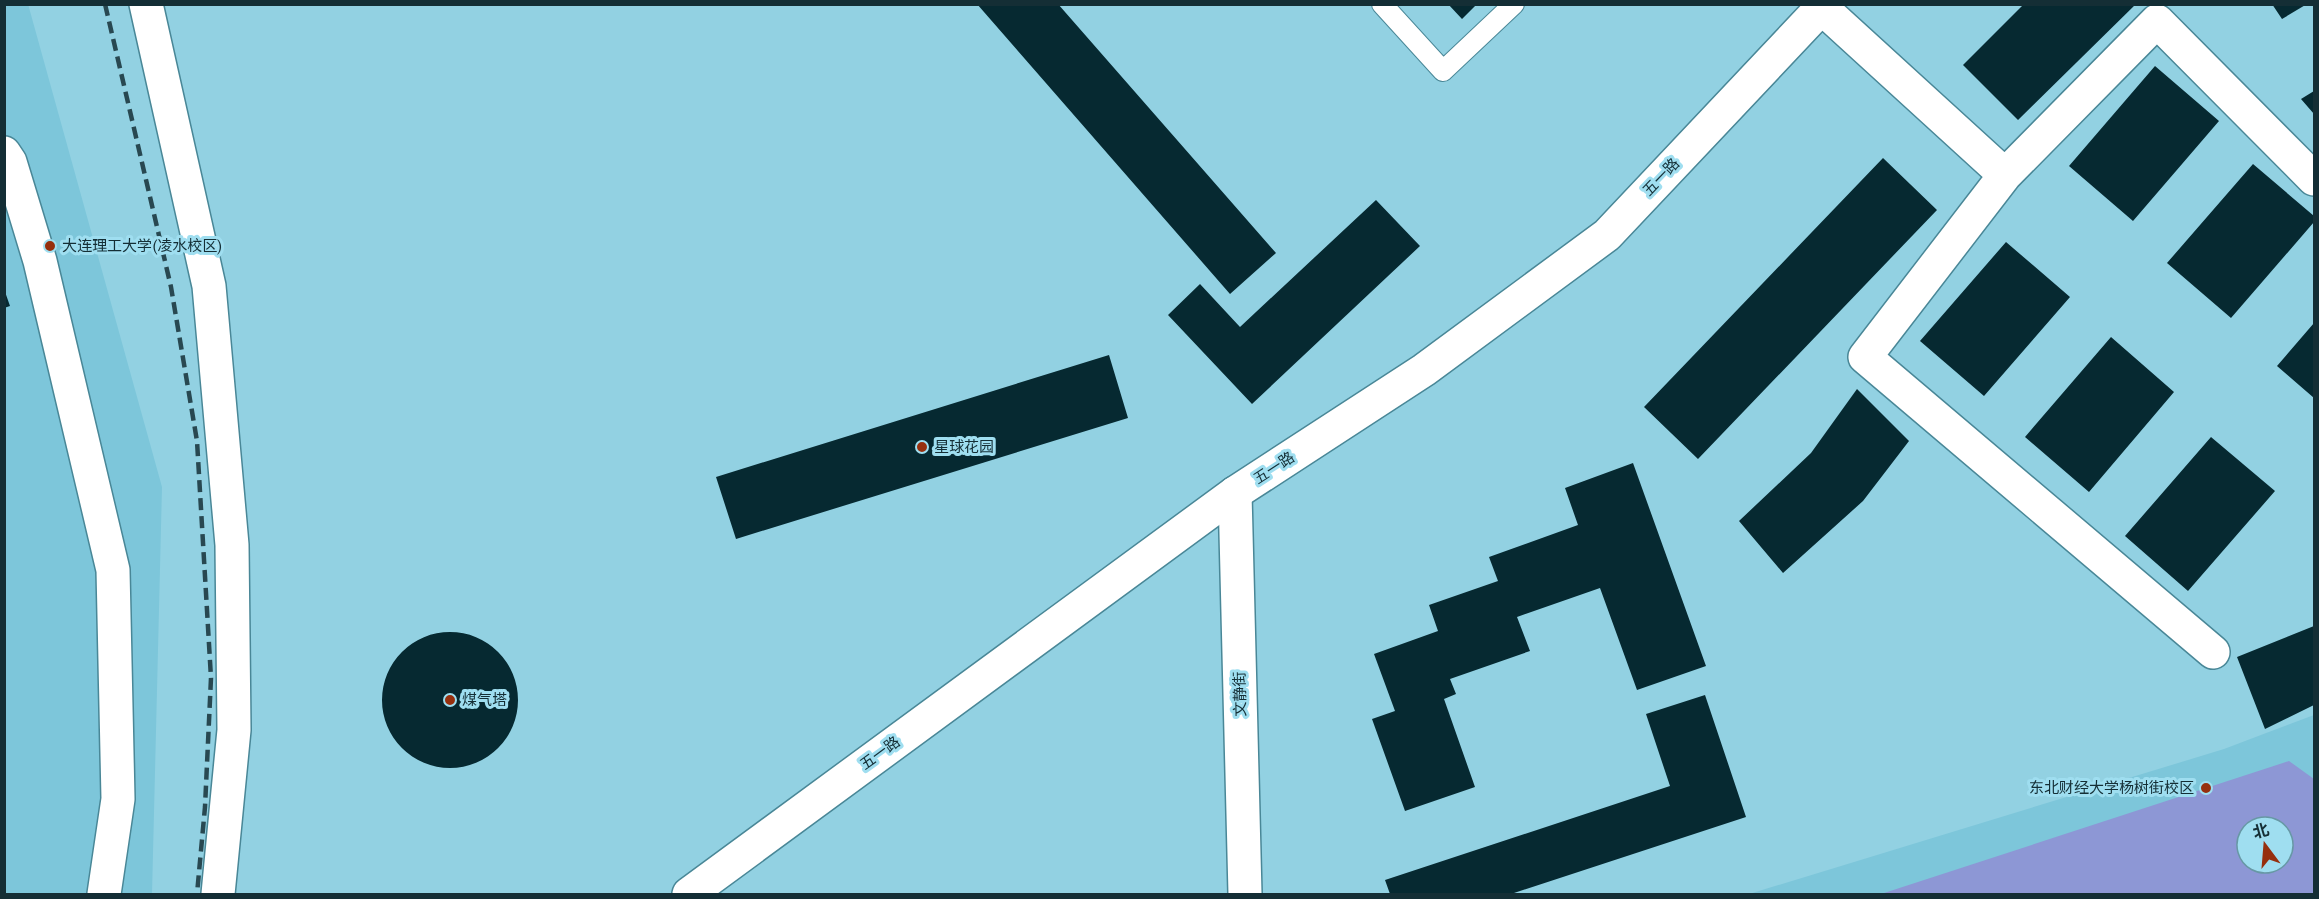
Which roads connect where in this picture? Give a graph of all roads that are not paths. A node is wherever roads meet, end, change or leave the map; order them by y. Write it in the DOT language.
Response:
graph roads {
  1 [pos="146,4"];
  2 [pos="1382,4"];
  3 [pos="1514,4"];
  4 [pos="1824,6"];
  5 [pos="4,153"];
  6 [pos="2005,174"];
  7 [pos="2314,179"];
  8 [pos="1235,493"];
  9 [pos="2213,652"];
  10 [pos="104,894"];
  11 [pos="218,894"];
  12 [pos="689,894"];
  13 [pos="1245,894"];
  1 -- 11 [label="street"];
  2 -- 3 [label="lane"];
  4 -- 6 [label="street"];
  4 -- 8 [label="street, 五一路"];
  5 -- 10 [label="street"];
  6 -- 7 [label="street"];
  6 -- 9 [label="street"];
  8 -- 12 [label="street, 五一路"];
  8 -- 13 [label="street, 文静街"];
}
